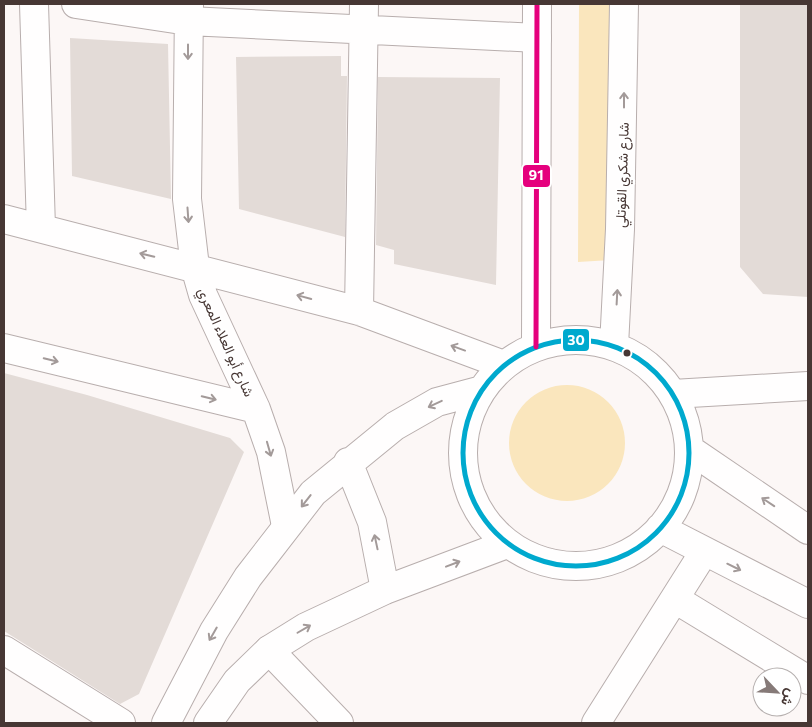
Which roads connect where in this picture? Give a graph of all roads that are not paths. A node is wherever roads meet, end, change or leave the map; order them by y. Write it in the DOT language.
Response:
graph roads {
  1 [pos="34,4"];
  2 [pos="76,4"];
  3 [pos="537,4"];
  4 [pos="624,4"];
  5 [pos="188,12"];
  6 [pos="363,16"];
  7 [pos="537,38"];
  8 [pos="4,220"];
  9 [pos="41,228"];
  10 [pos="195,267"];
  11 [pos="359,311"];
  12 [pos="614,346"];
  13 [pos="536,347"];
  14 [pos="4,348"];
  15 [pos="504,365"];
  16 [pos="808,386"];
  17 [pos="482,390"];
  18 [pos="673,394"];
  19 [pos="256,409"];
  20 [pos="689,449"];
  21 [pos="348,462"];
  22 [pos="286,526"];
  23 [pos="660,528"];
  24 [pos="808,530"];
  25 [pos="507,544"];
  26 [pos="704,552"];
  27 [pos="385,590"];
  28 [pos="674,600"];
  29 [pos="808,604"];
  30 [pos="4,650"];
  31 [pos="269,650"];
  32 [pos="808,680"];
  33 [pos="121,723"];
  34 [pos="166,723"];
  35 [pos="208,723"];
  36 [pos="339,723"];
  37 [pos="596,723"];
  1 -- 9 [label="street"];
  2 -- 5 [label="street"];
  3 -- 7 [label="street"];
  12 -- 4 [label="street, شارع شكري القوتلي, one-way"];
  5 -- 6 [label="street"];
  5 -- 10 [label="street, شارع أبو العلاء المعري, one-way"];
  6 -- 7 [label="street"];
  6 -- 11 [label="street"];
  7 -- 13 [label="street"];
  8 -- 9 [label="street"];
  10 -- 9 [label="street, one-way"];
  11 -- 10 [label="street, one-way"];
  10 -- 19 [label="street, شارع أبو العلاء المعري"];
  15 -- 11 [label="street, one-way"];
  12 -- 13 [label="street"];
  12 -- 18 [label="street"];
  13 -- 15 [label="street"];
  14 -- 19 [label="street, one-way"];
  15 -- 17 [label="street"];
  16 -- 18 [label="street"];
  17 -- 21 [label="street, one-way"];
  17 -- 25 [label="street"];
  18 -- 20 [label="street"];
  19 -- 22 [label="street, شارع أبو العلاء المعري, one-way"];
  20 -- 23 [label="street"];
  24 -- 20 [label="street, one-way"];
  21 -- 22 [label="street, one-way"];
  27 -- 21 [label="street, one-way"];
  22 -- 34 [label="street, one-way"];
  23 -- 25 [label="street"];
  23 -- 26 [label="street"];
  27 -- 25 [label="street, one-way"];
  26 -- 28 [label="street"];
  26 -- 29 [label="street, one-way"];
  31 -- 27 [label="street, one-way"];
  28 -- 32 [label="street"];
  28 -- 37 [label="street"];
  30 -- 33 [label="street"];
  31 -- 35 [label="street"];
  31 -- 36 [label="street"];
}
